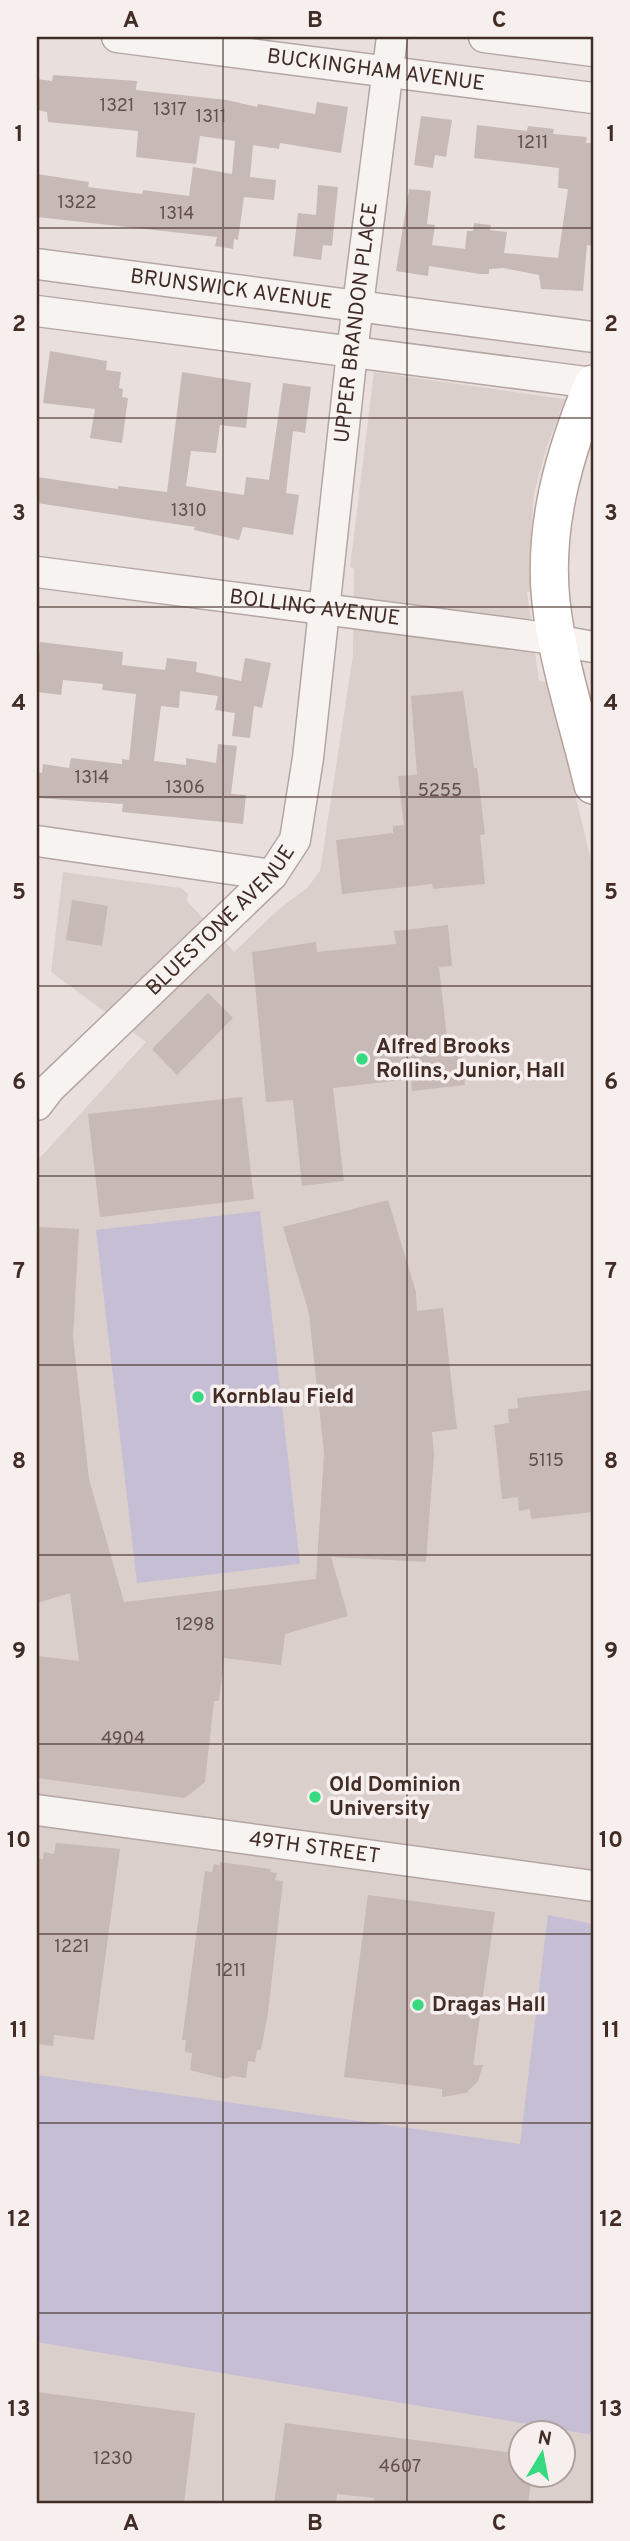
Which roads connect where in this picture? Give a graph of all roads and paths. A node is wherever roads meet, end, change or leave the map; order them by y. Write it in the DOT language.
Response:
graph roads {
  1 [pos="117,37"];
  2 [pos="392,37"];
  3 [pos="484,37"];
  4 [pos="593,51"];
  5 [pos="388,72"];
  6 [pos="593,99"];
  7 [pos="37,264"];
  8 [pos="358,305"];
  9 [pos="37,311"];
  10 [pos="593,337"];
  11 [pos="352,352"];
  12 [pos="593,384"];
  13 [pos="37,572"];
  14 [pos="322,608"];
  15 [pos="557,640"];
  16 [pos="593,647"];
  17 [pos="593,785"];
  18 [pos="37,841"];
  19 [pos="272,875"];
  20 [pos="37,1105"];
  21 [pos="37,1810"];
  22 [pos="593,1886"];
  1 -- 5 [label="street, BUCKINGHAM AVENUE"];
  2 -- 5 [label="street, UPPER BRANDON PLACE"];
  3 -- 4 [label="street"];
  5 -- 6 [label="street, BUCKINGHAM AVENUE"];
  5 -- 8 [label="street, UPPER BRANDON PLACE"];
  7 -- 8 [label="street, BRUNSWICK AVENUE"];
  8 -- 10 [label="street, BRUNSWICK AVENUE"];
  8 -- 11 [label="street, UPPER BRANDON PLACE"];
  9 -- 11 [label="street"];
  11 -- 12 [label="street"];
  11 -- 14 [label="street, UPPER BRANDON PLACE"];
  12 -- 15 [label="main road"];
  13 -- 14 [label="street, BOLLING AVENUE"];
  14 -- 15 [label="street, BOLLING AVENUE"];
  14 -- 19 [label="street, BLUESTONE AVENUE"];
  15 -- 16 [label="street, BOLLING AVENUE"];
  15 -- 17 [label="main road"];
  18 -- 19 [label="street"];
  19 -- 20 [label="street, BLUESTONE AVENUE"];
  21 -- 22 [label="street, 49TH STREET"];
}
